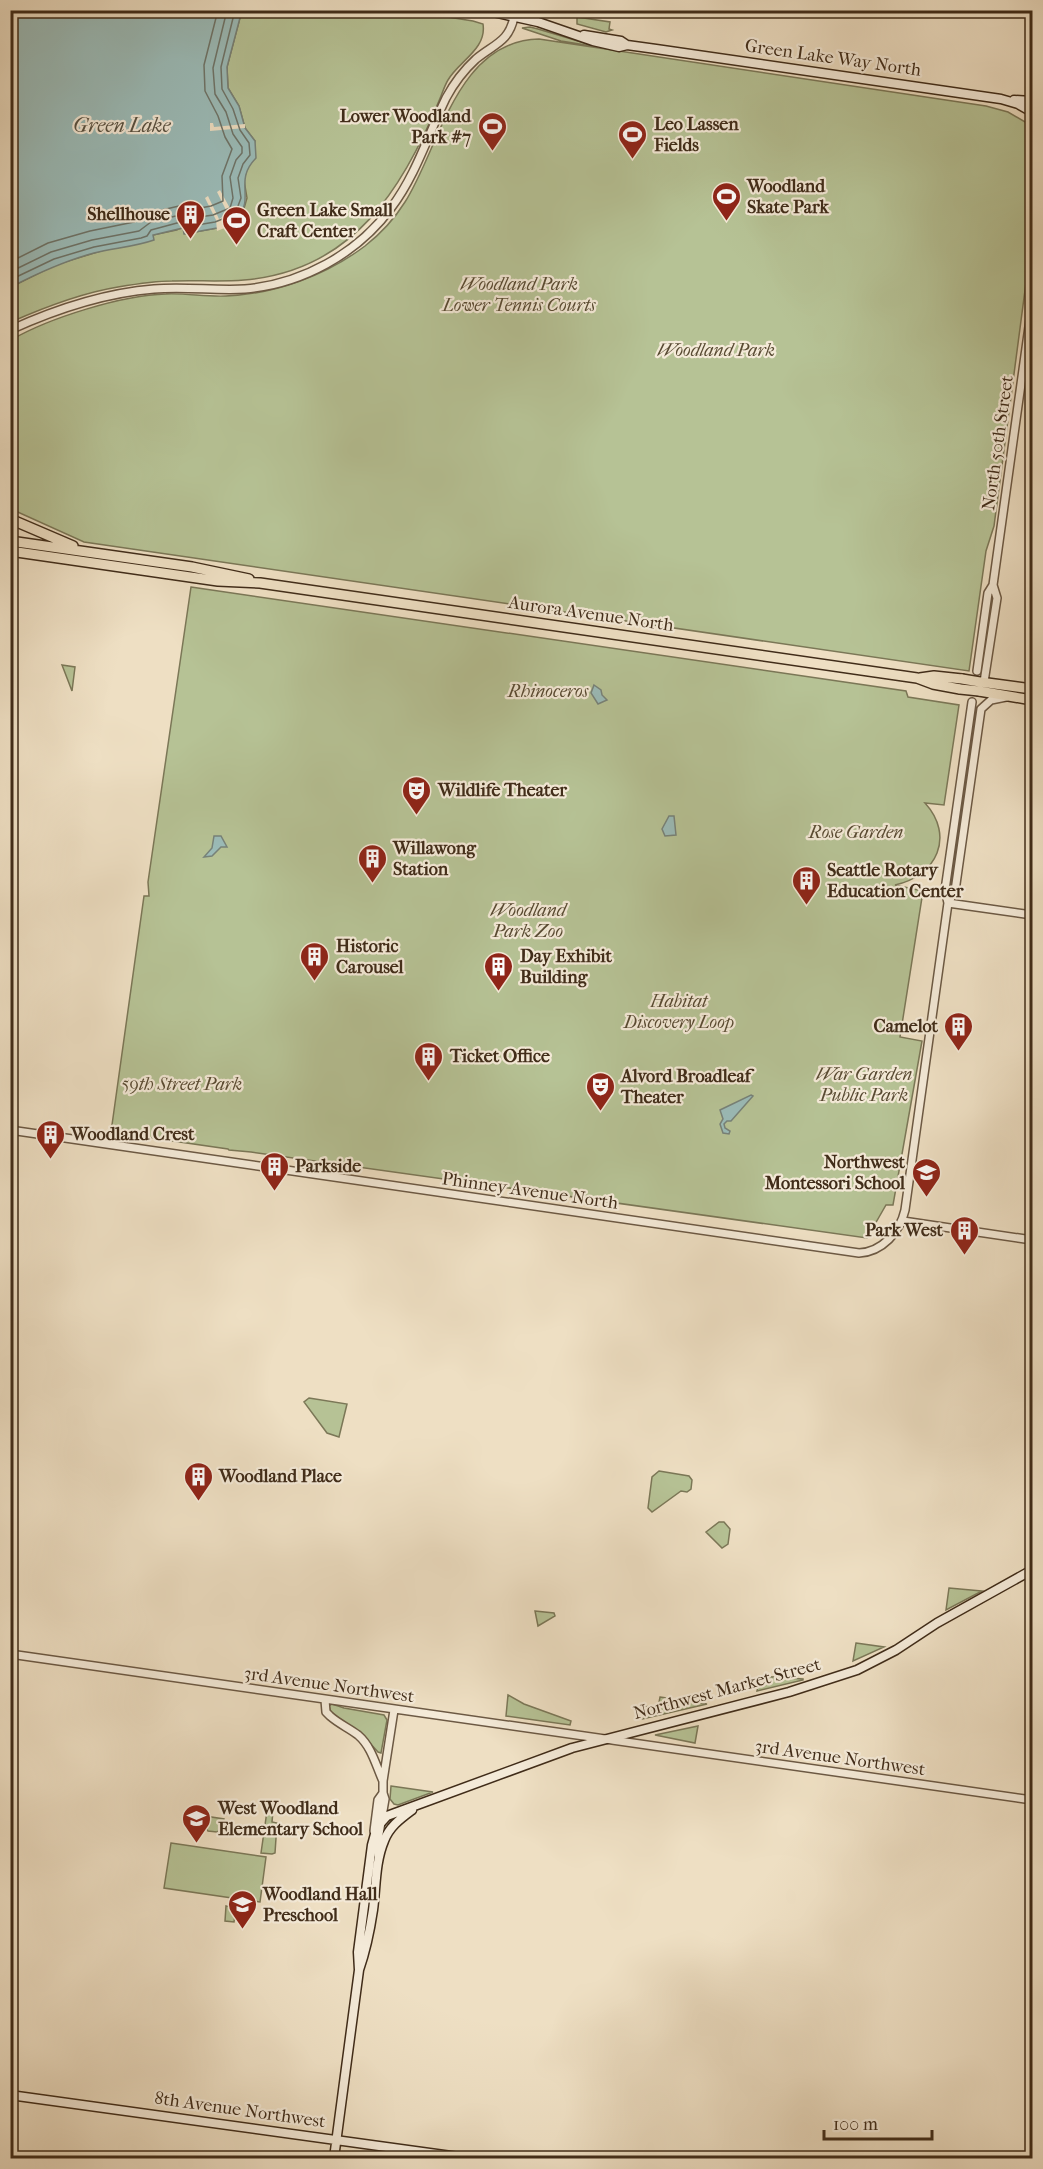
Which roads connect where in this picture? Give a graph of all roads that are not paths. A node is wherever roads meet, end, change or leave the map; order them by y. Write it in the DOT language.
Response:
graph roads {
  1 [pos="484,10"];
  2 [pos="514,17"];
  3 [pos="1008,100"];
  4 [pos="1032,101"];
  5 [pos="1032,112"];
  6 [pos="1032,305"];
  7 [pos="10,330"];
  8 [pos="10,519"];
  9 [pos="10,541"];
  10 [pos="10,551"];
  11 [pos="90,552"];
  12 [pos="260,583"];
  13 [pos="993,585"];
  14 [pos="977,671"];
  15 [pos="981,685"];
  16 [pos="1032,689"];
  17 [pos="1008,696"];
  18 [pos="1032,700"];
  19 [pos="972,702"];
  20 [pos="948,903"];
  21 [pos="1032,915"];
  22 [pos="10,1130"];
  23 [pos="903,1221"];
  24 [pos="1032,1240"];
  25 [pos="1032,1570"];
  26 [pos="10,1654"];
  27 [pos="325,1700"];
  28 [pos="394,1710"];
  29 [pos="563,1732"];
  30 [pos="631,1732"];
  31 [pos="606,1738"];
  32 [pos="644,1744"];
  33 [pos="572,1748"];
  34 [pos="383,1781"];
  35 [pos="383,1793"];
  36 [pos="1032,1800"];
  37 [pos="414,1808"];
  38 [pos="382,1821"];
  39 [pos="372,1845"];
  40 [pos="379,1864"];
  41 [pos="359,1970"];
  42 [pos="10,2095"];
  43 [pos="337,2140"];
  44 [pos="334,2158"];
  45 [pos="466,2158"];
  1 -- 2 [label="main road, Green Lake Way North"];
  2 -- 3 [label="main road, Green Lake Way North"];
  2 -- 7 [label="street"];
  3 -- 4 [label="main road"];
  3 -- 5 [label="main road, Green Lake Way North"];
  6 -- 13 [label="street, North 50th Street"];
  8 -- 11 [label="highway"];
  9 -- 11 [label="highway, Aurora Avenue North"];
  10 -- 12 [label="highway, Aurora Avenue North"];
  11 -- 12 [label="highway, Aurora Avenue North"];
  12 -- 15 [label="highway, Aurora Avenue North, bridge"];
  13 -- 14 [label="street, North 50th Street"];
  13 -- 15 [label="street, North 50th Street"];
  15 -- 16 [label="highway, Aurora Avenue North"];
  15 -- 17 [label="highway, Aurora Avenue North"];
  17 -- 18 [label="highway, Aurora Avenue North"];
  17 -- 20 [label="street"];
  19 -- 20 [label="street"];
  20 -- 21 [label="street"];
  20 -- 23 [label="street"];
  22 -- 23 [label="street, Phinney Avenue North"];
  23 -- 24 [label="street"];
  25 -- 30 [label="main road, Northwest Market Street"];
  26 -- 27 [label="street, 3rd Avenue Northwest"];
  27 -- 28 [label="street, 3rd Avenue Northwest"];
  27 -- 34 [label="street"];
  28 -- 29 [label="street, 3rd Avenue Northwest"];
  28 -- 34 [label="street"];
  29 -- 31 [label="street, 3rd Avenue Northwest"];
  29 -- 33 [label="street"];
  30 -- 31 [label="main road, Northwest Market Street"];
  30 -- 32 [label="street"];
  31 -- 32 [label="street, 3rd Avenue Northwest"];
  31 -- 33 [label="main road, Northwest Market Street"];
  32 -- 36 [label="street, 3rd Avenue Northwest"];
  33 -- 37 [label="main road, Northwest Market Street"];
  34 -- 35 [label="street"];
  35 -- 38 [label="street"];
  35 -- 39 [label="street"];
  37 -- 38 [label="main road, Northwest Market Street"];
  37 -- 40 [label="main road, Northwest Market Street"];
  38 -- 39 [label="main road, Northwest Market Street"];
  38 -- 40 [label="street"];
  39 -- 41 [label="main road, Northwest Market Street"];
  40 -- 41 [label="main road, Northwest Market Street"];
  41 -- 43 [label="main road, Northwest Market Street"];
  42 -- 43 [label="main road, 8th Avenue Northwest"];
  43 -- 44 [label="main road, Northwest Market Street"];
  43 -- 45 [label="main road, 8th Avenue Northwest"];
}
